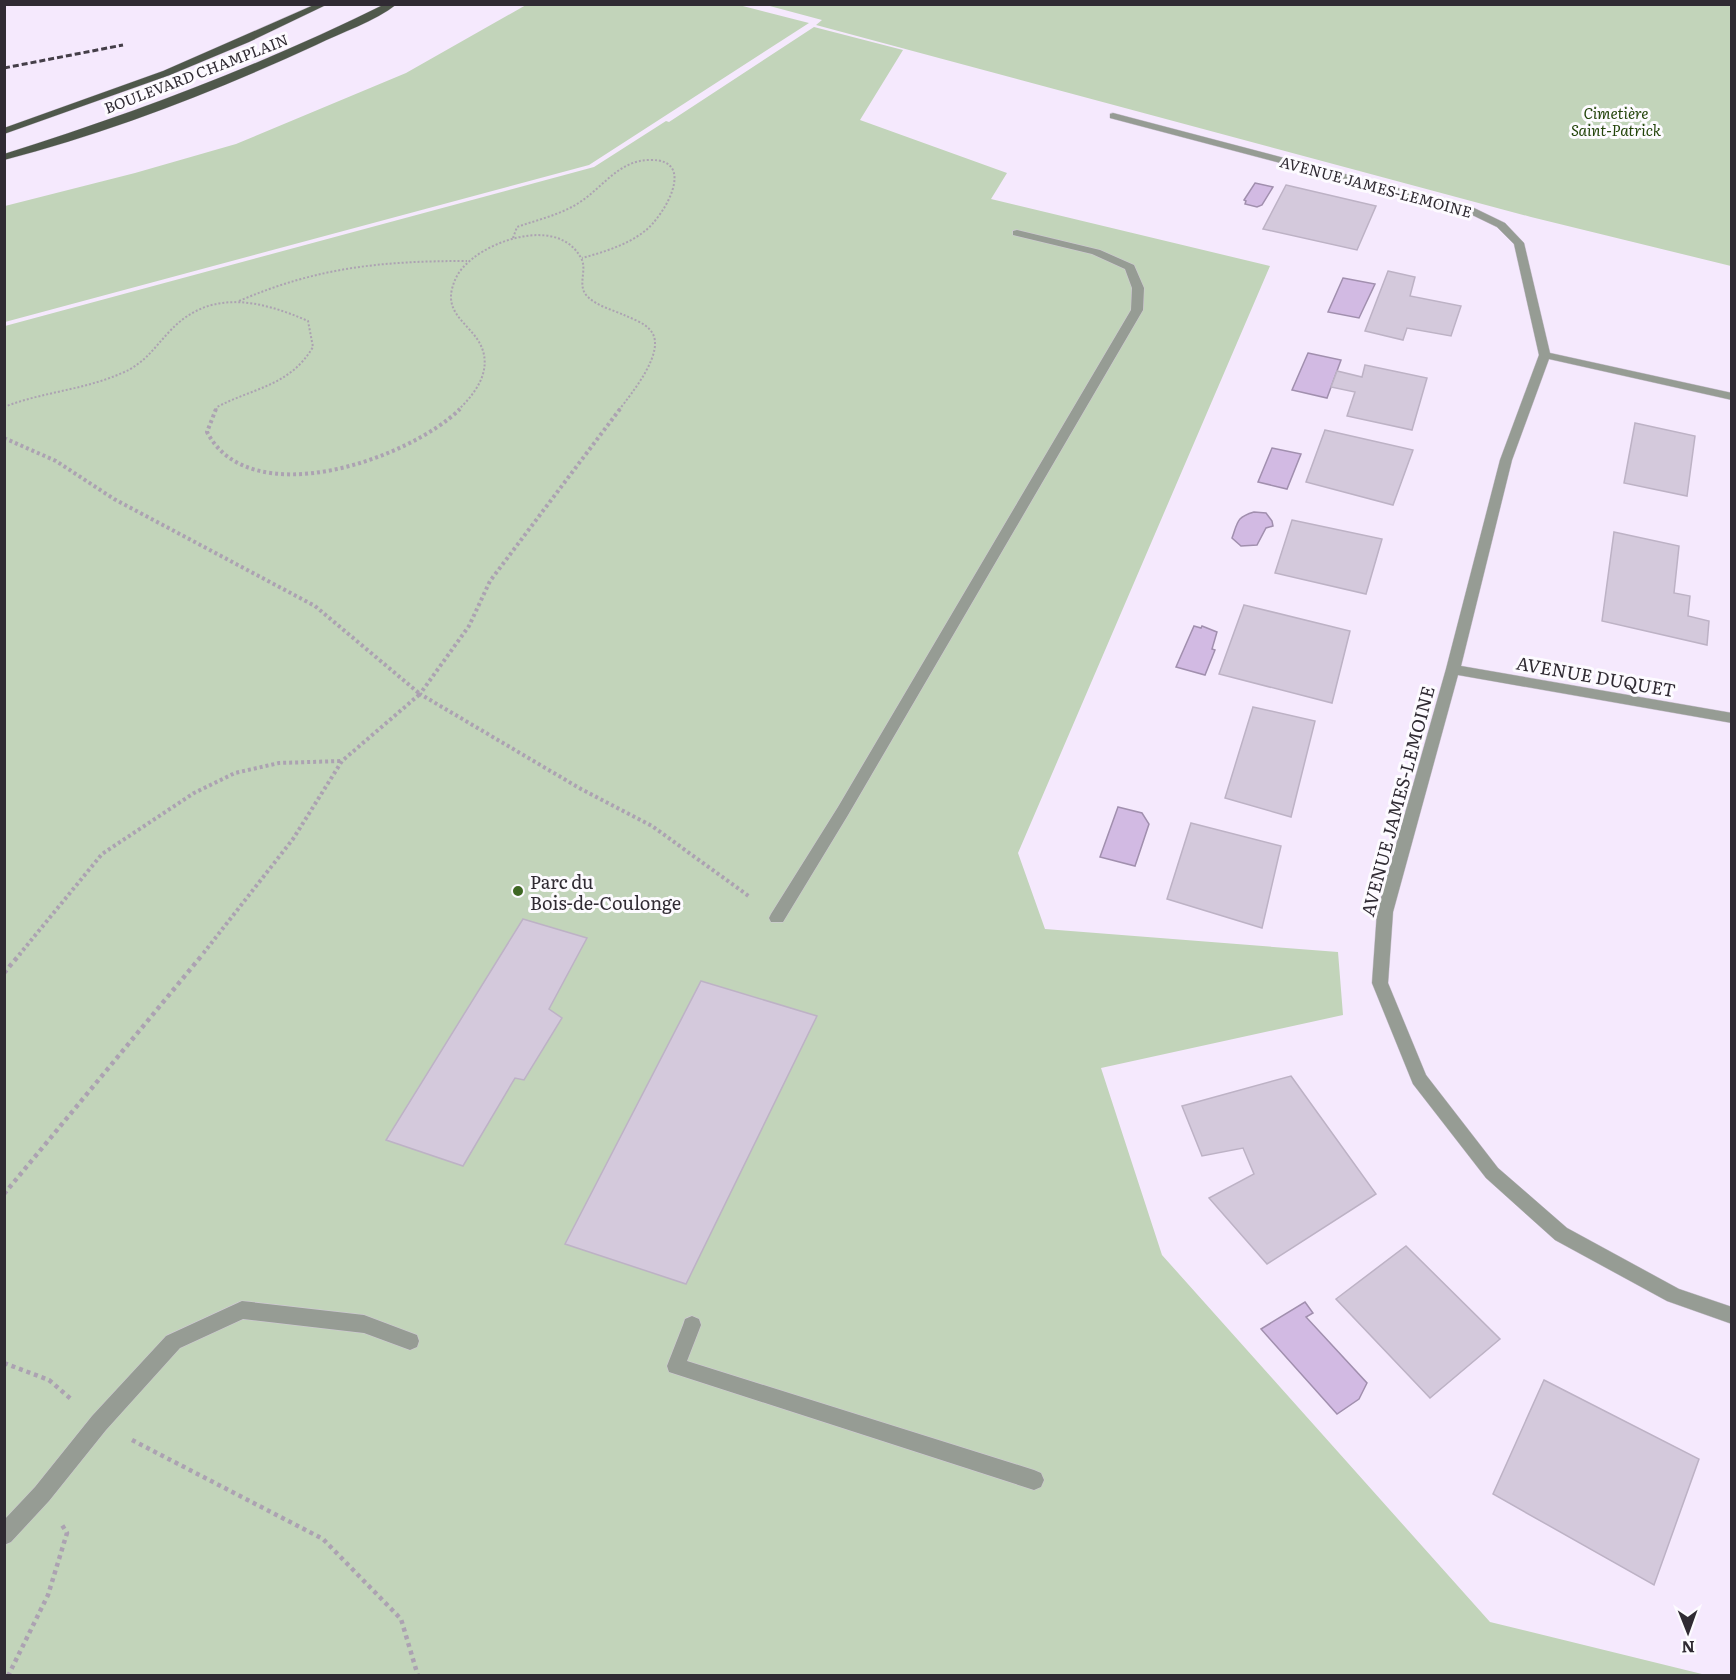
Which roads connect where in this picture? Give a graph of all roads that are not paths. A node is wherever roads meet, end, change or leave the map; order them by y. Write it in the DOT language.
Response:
graph roads {
  1 [pos="324,4"];
  2 [pos="393,4"];
  3 [pos="1113,116"];
  4 [pos="4,131"];
  5 [pos="4,156"];
  6 [pos="1017,233"];
  7 [pos="1545,355"];
  8 [pos="1731,397"];
  9 [pos="1453,669"];
  10 [pos="1731,718"];
  11 [pos="777,918"];
  12 [pos="1731,1316"];
  13 [pos="692,1325"];
  14 [pos="410,1341"];
  15 [pos="1034,1480"];
  16 [pos="4,1535"];
  1 -- 4 [label="main road, BOULEVARD CHAMPLAIN"];
  2 -- 5 [label="main road, BOULEVARD CHAMPLAIN"];
  3 -- 7 [label="street, AVENUE JAMES-LEMOINE"];
  6 -- 11 [label="street"];
  7 -- 8 [label="street"];
  7 -- 9 [label="street, AVENUE JAMES-LEMOINE"];
  9 -- 10 [label="street, AVENUE DUQUET"];
  9 -- 12 [label="street, AVENUE JAMES-LEMOINE"];
  13 -- 15 [label="street"];
  14 -- 16 [label="street"];
}
